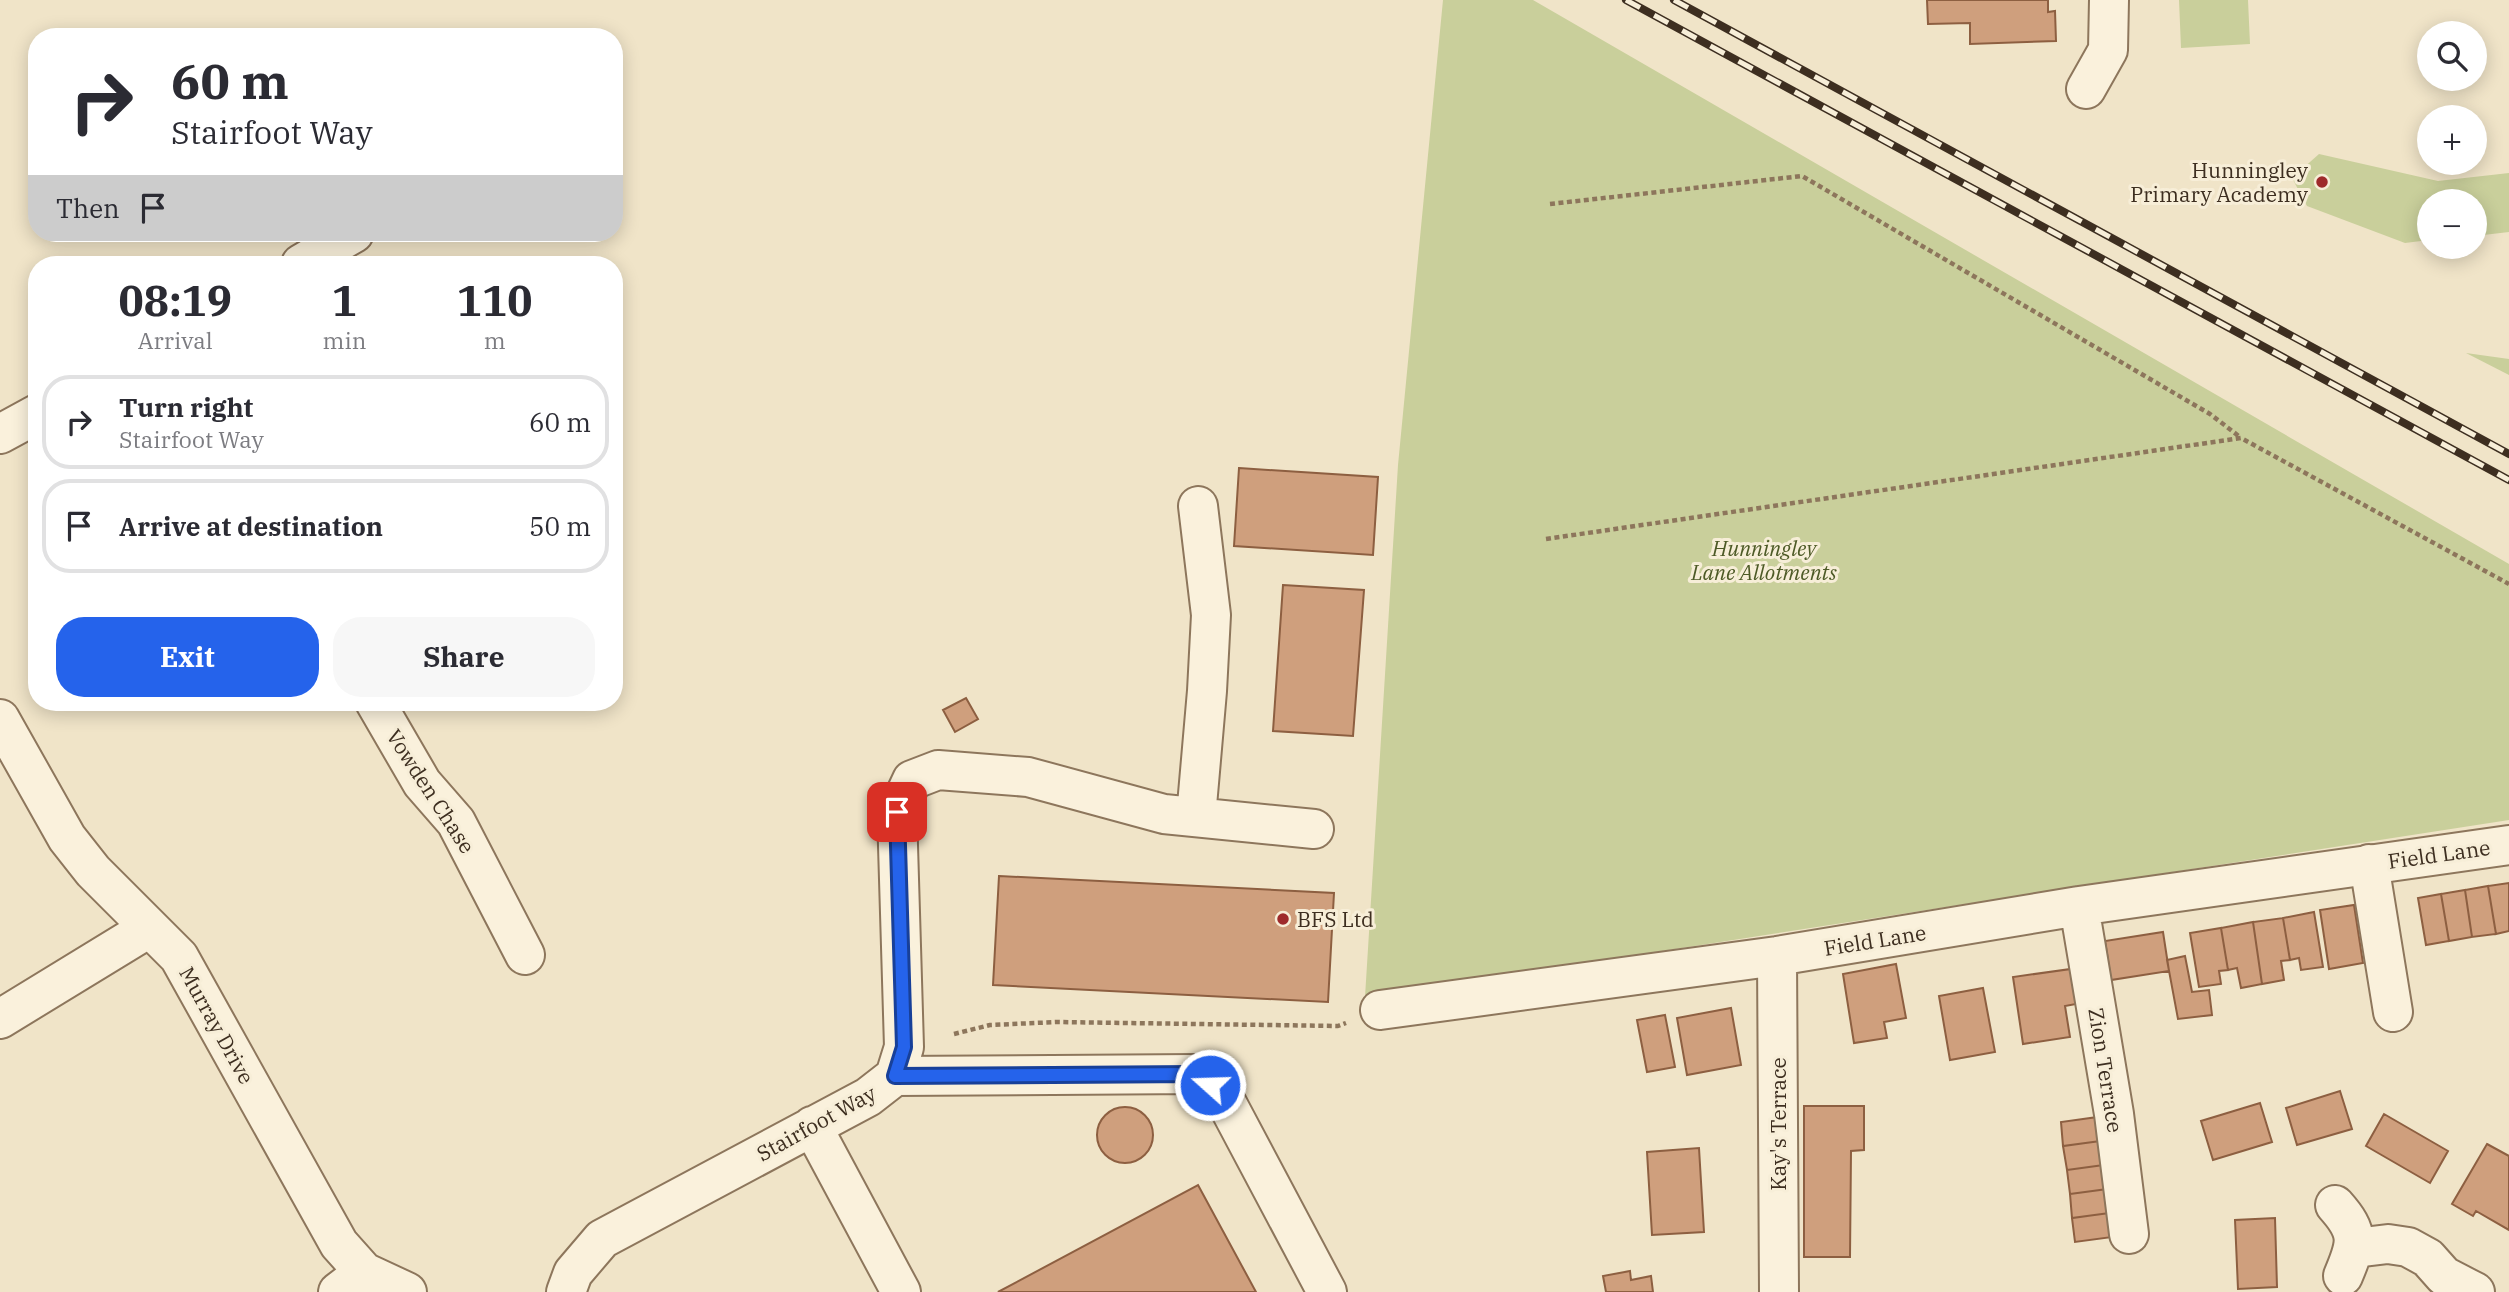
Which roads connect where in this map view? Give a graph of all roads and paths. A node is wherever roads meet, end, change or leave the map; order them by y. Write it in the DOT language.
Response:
graph roads {
  1 [pos="2109,0"];
  2 [pos="2086,89"];
  3 [pos="1550,204"];
  4 [pos="339,242"];
  5 [pos="315,256"];
  6 [pos="28,419"];
  7 [pos="0,434"];
  8 [pos="2241,438"];
  9 [pos="1198,506"];
  10 [pos="1546,539"];
  11 [pos="2509,584"];
  12 [pos="380,711"];
  13 [pos="0,719"];
  14 [pos="1196,817"];
  15 [pos="1314,829"];
  16 [pos="2509,845"];
  17 [pos="2369,864"];
  18 [pos="2079,906"];
  19 [pos="149,928"];
  20 [pos="525,955"];
  21 [pos="1777,956"];
  22 [pos="1380,1010"];
  23 [pos="2393,1012"];
  24 [pos="0,1019"];
  25 [pos="899,1062"];
  26 [pos="812,1126"];
  27 [pos="2335,1205"];
  28 [pos="2129,1234"];
  29 [pos="351,1282"];
  30 [pos="407,1292"];
  31 [pos="566,1292"];
  32 [pos="901,1292"];
  33 [pos="1327,1292"];
  34 [pos="1779,1292"];
  35 [pos="2475,1292"];
  1 -- 2 [label="street"];
  3 -- 8 [label="path"];
  4 -- 5 [label="street"];
  6 -- 7 [label="street"];
  8 -- 10 [label="path"];
  8 -- 11 [label="path"];
  9 -- 14 [label="street"];
  12 -- 20 [label="street, Vowden Chase"];
  13 -- 19 [label="street, Murray Drive"];
  14 -- 15 [label="street"];
  14 -- 25 [label="street"];
  16 -- 17 [label="street, Field Lane"];
  17 -- 18 [label="street, Field Lane"];
  17 -- 23 [label="street, Field Lane"];
  18 -- 21 [label="street, Field Lane"];
  18 -- 28 [label="street, Zion Terrace"];
  19 -- 24 [label="street"];
  19 -- 29 [label="street, Murray Drive"];
  21 -- 22 [label="street, Field Lane"];
  21 -- 34 [label="street, Kay's Terrace"];
  22 -- 25 [label="path"];
  25 -- 26 [label="street, Stairfoot Way"];
  25 -- 33 [label="street"];
  26 -- 31 [label="street, Stairfoot Way"];
  26 -- 32 [label="street"];
  27 -- 35 [label="street"];
  29 -- 30 [label="street, Murray Drive"];
}
